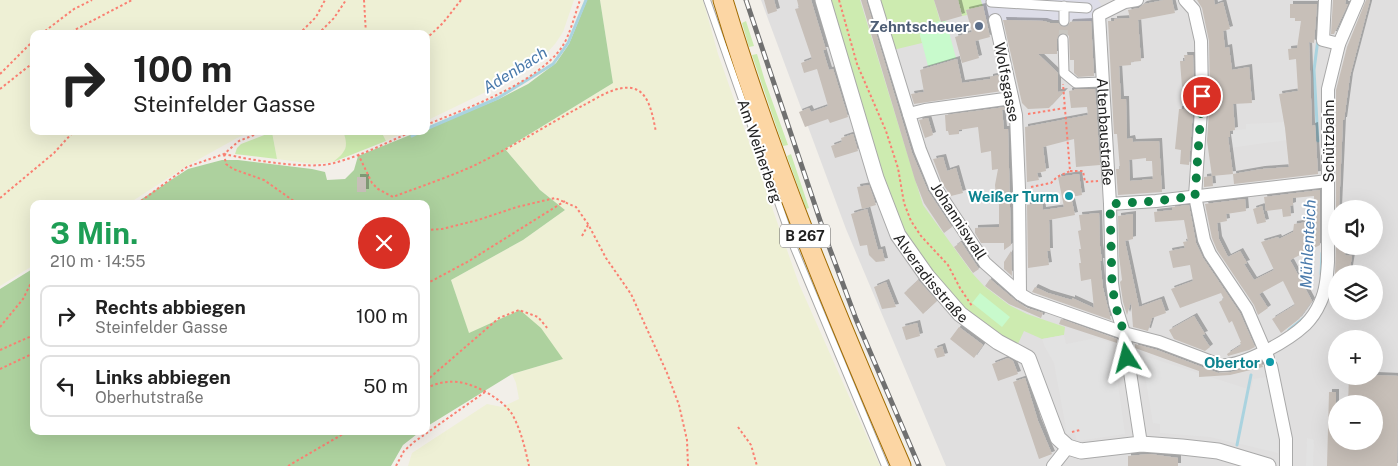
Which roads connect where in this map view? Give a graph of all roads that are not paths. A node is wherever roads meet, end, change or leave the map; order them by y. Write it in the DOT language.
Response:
graph roads {
  1 [pos="707,0"];
  2 [pos="723,0"];
  3 [pos="823,0"];
  4 [pos="874,0"];
  5 [pos="1137,0"];
  6 [pos="1185,0"];
  7 [pos="1325,0"];
  8 [pos="1358,0"];
  9 [pos="991,1"];
  10 [pos="1086,4"];
  11 [pos="1064,6"];
  12 [pos="1099,15"];
  13 [pos="994,20"];
  14 [pos="1064,21"];
  15 [pos="1063,39"];
  16 [pos="1339,44"];
  17 [pos="1102,82"];
  18 [pos="1012,98"];
  19 [pos="910,114"];
  20 [pos="1328,181"];
  21 [pos="1195,196"];
  22 [pos="1110,204"];
  23 [pos="1020,294"];
  24 [pos="1124,333"];
  25 [pos="1269,358"];
  26 [pos="1142,444"];
  27 [pos="1068,447"];
  28 [pos="1051,464"];
  29 [pos="885,466"];
  30 [pos="901,466"];
  31 [pos="1268,466"];
  32 [pos="1286,466"];
  1 -- 29 [label="lane, Am Weiherberg"];
  2 -- 30 [label="main road, B 267"];
  3 -- 27 [label="street, Alveradisstraße"];
  4 -- 19 [label="street, Johanniswall"];
  5 -- 12 [label="street"];
  6 -- 21 [label="street"];
  7 -- 16 [label="street"];
  8 -- 16 [label="street, Schützbahn"];
  9 -- 11 [label="street"];
  9 -- 13 [label="street"];
  10 -- 11 [label="street"];
  10 -- 12 [label="street"];
  11 -- 14 [label="street"];
  12 -- 17 [label="street, Altenbaustraße"];
  13 -- 18 [label="street, Wolfsgasse"];
  15 -- 17 [label="street"];
  16 -- 20 [label="street, Schützbahn"];
  17 -- 22 [label="street, Altenbaustraße"];
  18 -- 19 [label="street"];
  18 -- 23 [label="street, Wolfsgasse"];
  19 -- 23 [label="street, Johanniswall"];
  20 -- 21 [label="street"];
  20 -- 25 [label="street, Schützbahn"];
  21 -- 22 [label="street"];
  21 -- 25 [label="street"];
  22 -- 24 [label="street, Altenbaustraße"];
  23 -- 24 [label="street, Johanniswall"];
  24 -- 25 [label="street, Johanniswall"];
  24 -- 26 [label="street, Altenbaustraße"];
  25 -- 32 [label="street"];
  26 -- 27 [label="street"];
  26 -- 31 [label="street"];
  27 -- 28 [label="street"];
}
